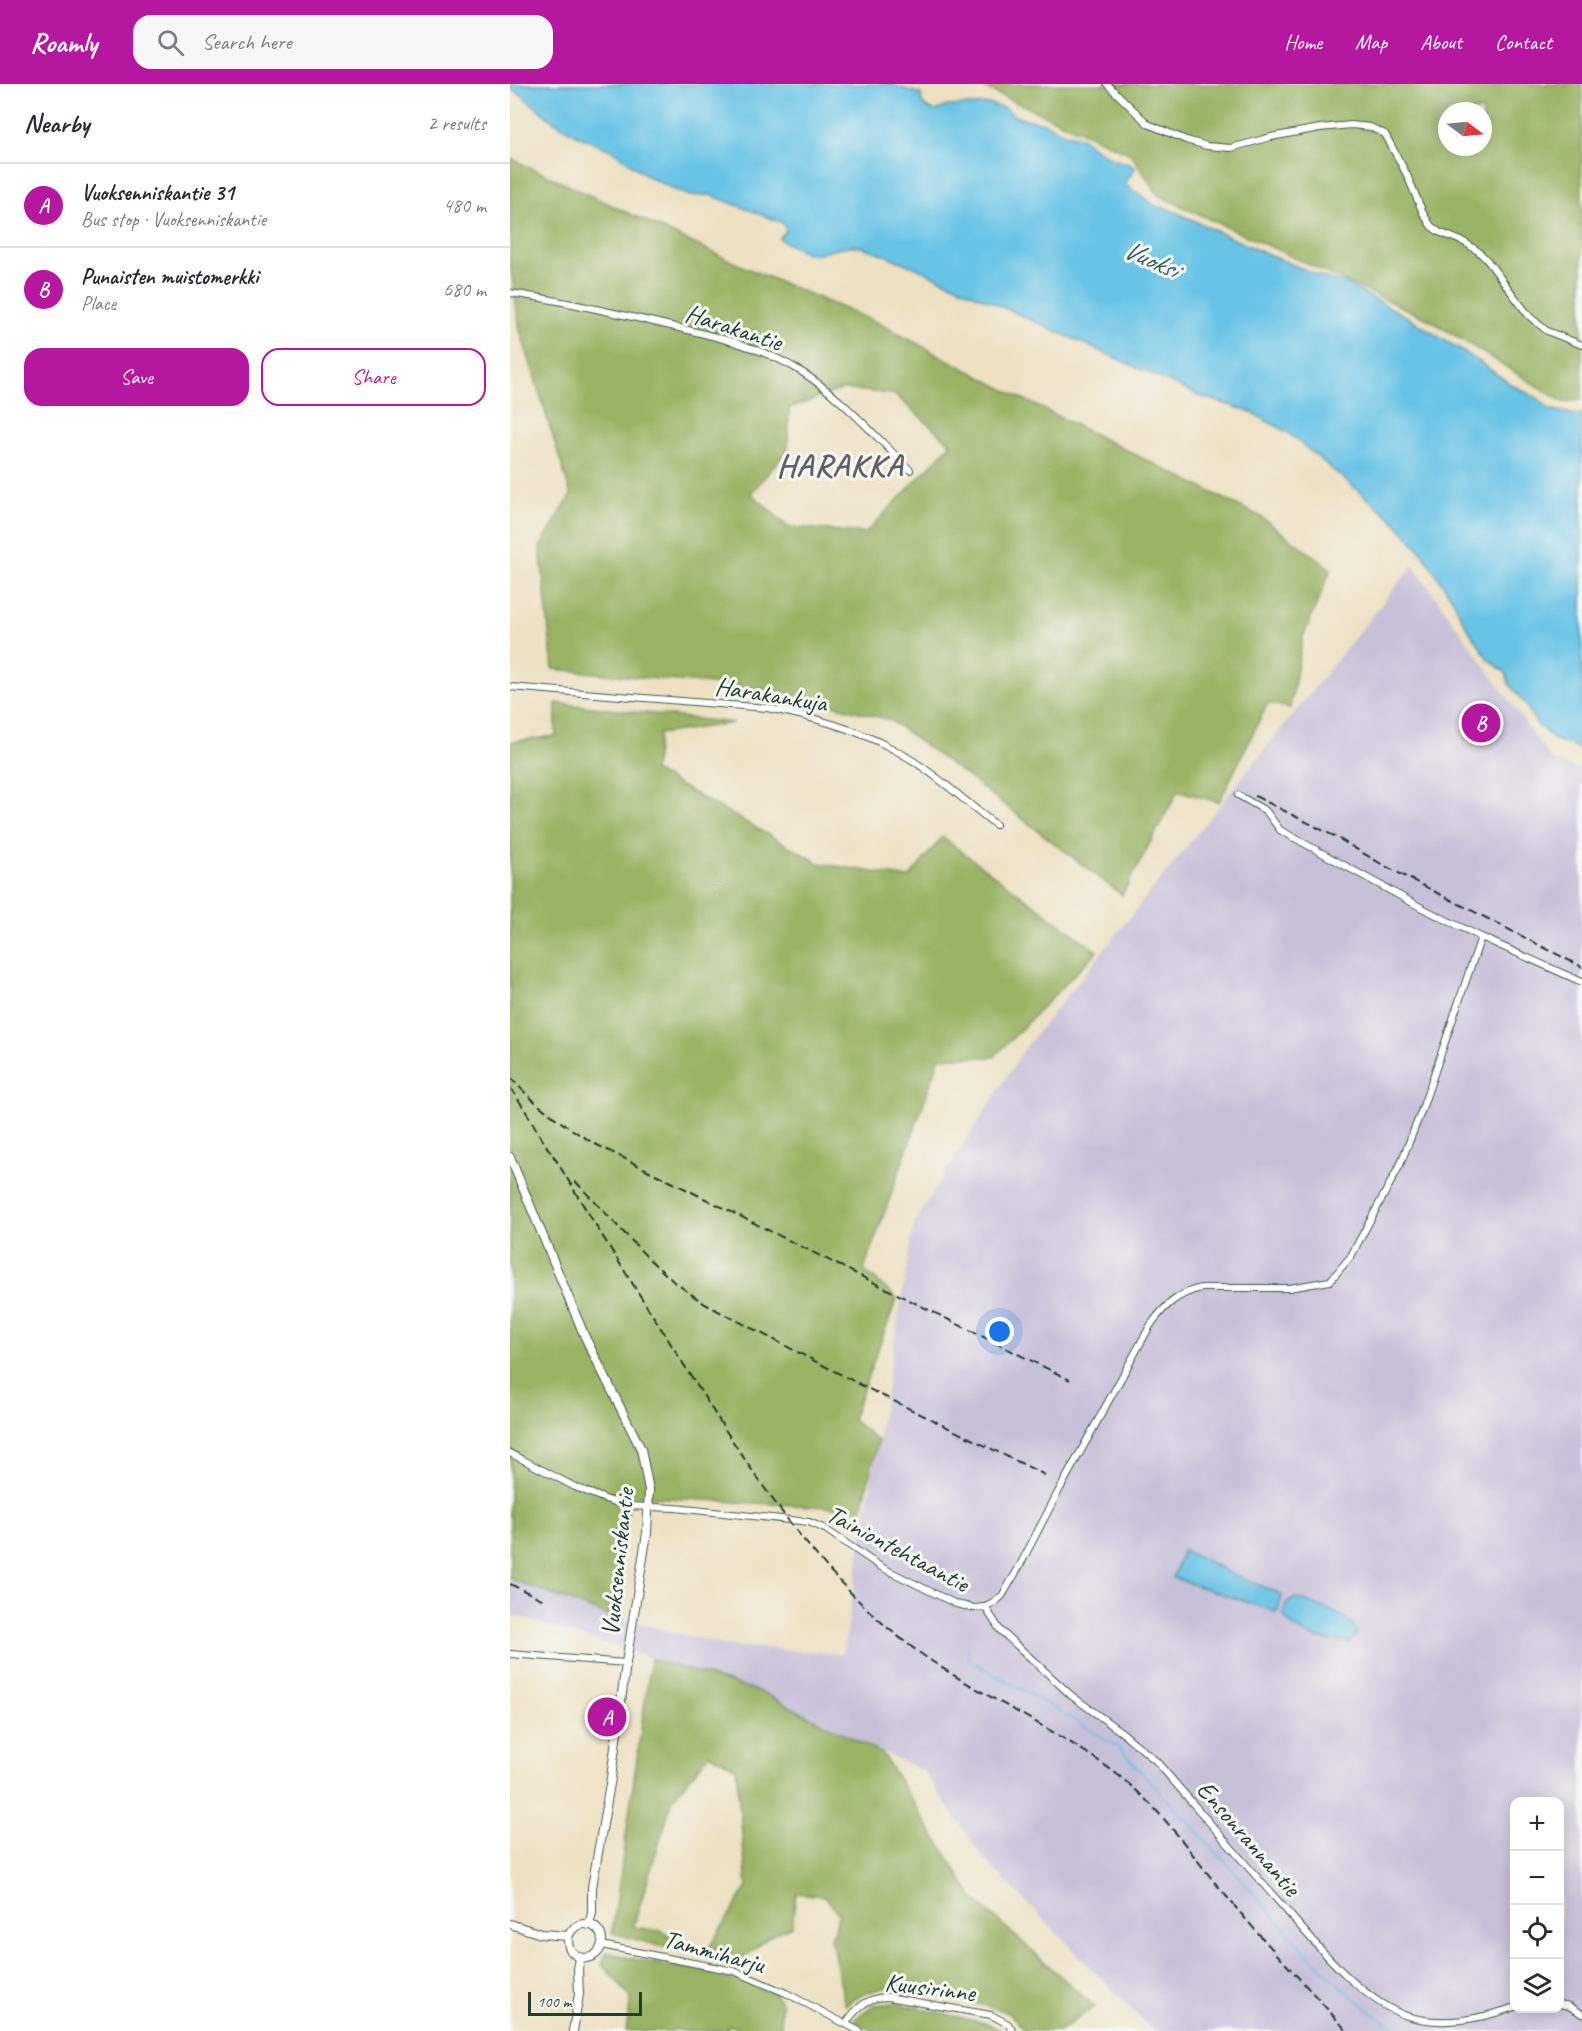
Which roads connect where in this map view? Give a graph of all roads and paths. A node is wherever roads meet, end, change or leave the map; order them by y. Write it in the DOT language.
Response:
graph roads {
  1 [pos="1107,84"];
  2 [pos="510,293"];
  3 [pos="1582,345"];
  4 [pos="910,470"];
  5 [pos="510,687"];
  6 [pos="1238,795"];
  7 [pos="996,825"];
  8 [pos="1480,937"];
  9 [pos="1582,982"];
  10 [pos="510,1157"];
  11 [pos="510,1454"];
  12 [pos="649,1507"];
  13 [pos="985,1608"];
  14 [pos="510,1654"];
  15 [pos="626,1663"];
  16 [pos="510,1924"];
  17 [pos="589,1925"];
  18 [pos="568,1936"];
  19 [pos="601,1945"];
  20 [pos="580,1958"];
  21 [pos="1564,2005"];
  22 [pos="1510,2009"];
  23 [pos="1582,2014"];
  24 [pos="846,2023"];
  25 [pos="573,2031"];
  26 [pos="859,2031"];
  27 [pos="1013,2031"];
  1 -- 3 [label="street"];
  2 -- 4 [label="street, Harakantie"];
  5 -- 7 [label="street, Harakankuja"];
  6 -- 8 [label="street"];
  8 -- 9 [label="street"];
  8 -- 13 [label="street"];
  10 -- 12 [label="street, Vuoksenniskantie"];
  11 -- 12 [label="street, Tainiontehtaantie"];
  12 -- 13 [label="street, Tainiontehtaantie"];
  12 -- 15 [label="street, Vuoksenniskantie"];
  13 -- 22 [label="street, Ensonrannantie"];
  14 -- 15 [label="street"];
  15 -- 17 [label="street, Vuoksenniskantie"];
  16 -- 18 [label="street"];
  17 -- 18 [label="street"];
  17 -- 19 [label="street"];
  18 -- 20 [label="street"];
  19 -- 20 [label="street"];
  19 -- 24 [label="street, Tammiharju"];
  20 -- 25 [label="street"];
  21 -- 23 [label="street"];
  24 -- 26 [label="street, Tammiharju"];
  24 -- 27 [label="street, Kuusirinne"];
}
